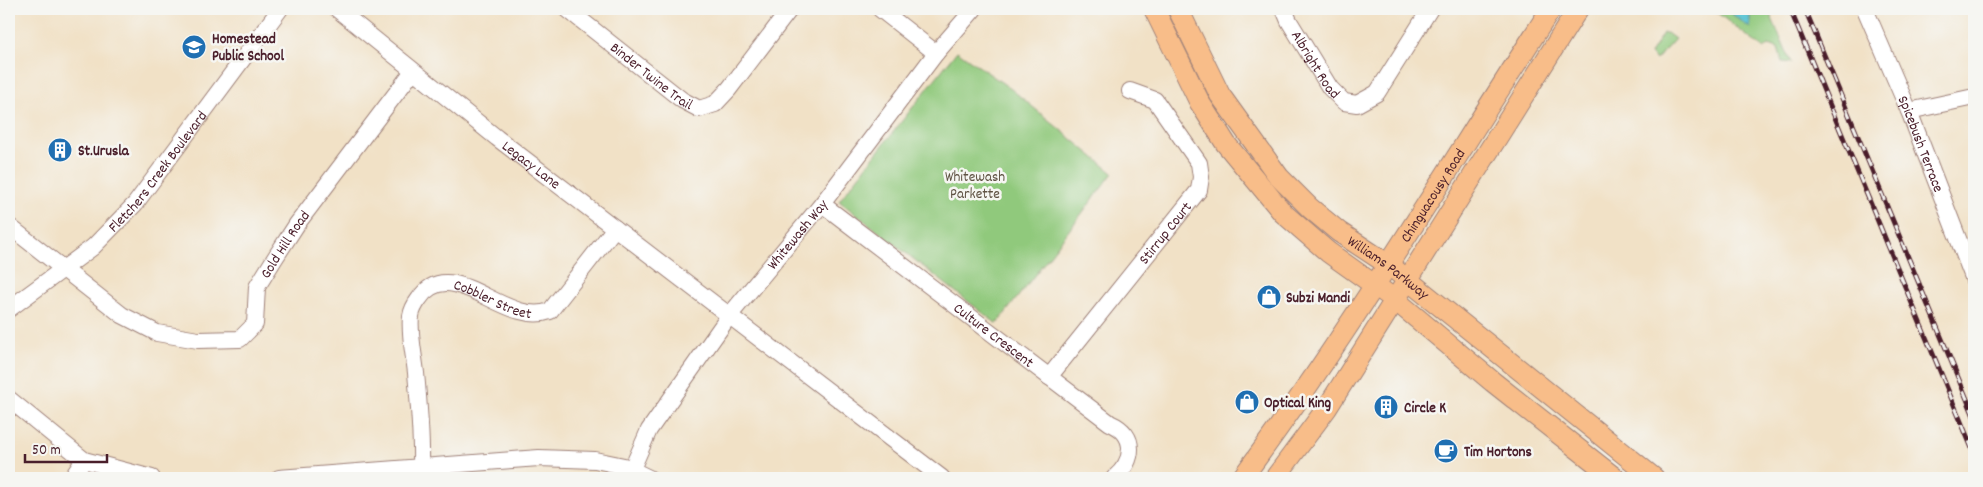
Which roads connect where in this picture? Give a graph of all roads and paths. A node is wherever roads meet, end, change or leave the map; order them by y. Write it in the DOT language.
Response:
graph roads {
  1 [pos="280,9"];
  2 [pos="337,9"];
  3 [pos="568,9"];
  4 [pos="790,9"];
  5 [pos="880,9"];
  6 [pos="974,9"];
  7 [pos="1154,9"];
  8 [pos="1178,9"];
  9 [pos="1284,9"];
  10 [pos="1430,9"];
  11 [pos="1551,9"];
  12 [pos="1578,9"];
  13 [pos="1865,9"];
  14 [pos="936,53"];
  15 [pos="413,71"];
  16 [pos="1130,91"];
  17 [pos="1974,97"];
  18 [pos="1908,111"];
  19 [pos="822,204"];
  20 [pos="9,226"];
  21 [pos="615,228"];
  22 [pos="1389,265"];
  23 [pos="64,269"];
  24 [pos="1407,279"];
  25 [pos="1974,280"];
  26 [pos="1375,284"];
  27 [pos="1394,299"];
  28 [pos="9,309"];
  29 [pos="730,316"];
  30 [pos="1049,377"];
  31 [pos="9,399"];
  32 [pos="84,460"];
  33 [pos="421,468"];
  34 [pos="630,474"];
  35 [pos="307,477"];
  36 [pos="72,478"];
  37 [pos="152,478"];
  38 [pos="279,478"];
  39 [pos="649,478"];
  40 [pos="942,478"];
  41 [pos="1114,478"];
  42 [pos="1242,478"];
  43 [pos="1275,478"];
  44 [pos="1615,478"];
  45 [pos="1654,478"];
  1 -- 23 [label="street, Fletchers Creek Boulevard"];
  2 -- 15 [label="street, Legacy Lane"];
  3 -- 4 [label="street, Binder Twine Trail"];
  5 -- 14 [label="street"];
  6 -- 14 [label="street, Whitewash Way"];
  7 -- 26 [label="main road, Williams Parkway"];
  8 -- 22 [label="main road, Williams Parkway"];
  9 -- 10 [label="street, Albright Road"];
  11 -- 22 [label="main road, Chinguacousy Road"];
  12 -- 24 [label="main road, Chinguacousy Road"];
  13 -- 18 [label="street, Spicebush Terrace"];
  14 -- 19 [label="street, Whitewash Way"];
  15 -- 21 [label="street, Legacy Lane"];
  15 -- 23 [label="street, Gold Hill Road"];
  16 -- 30 [label="street, Stirrup Court"];
  17 -- 18 [label="street"];
  18 -- 25 [label="street, Spicebush Terrace"];
  19 -- 29 [label="street, Whitewash Way"];
  19 -- 30 [label="street, Culture Crescent"];
  20 -- 23 [label="street, Gold Hill Road"];
  21 -- 29 [label="street, Legacy Lane"];
  21 -- 33 [label="street, Cobbler Street"];
  22 -- 24 [label="main road, Williams Parkway"];
  22 -- 26 [label="main road, Chinguacousy Road"];
  23 -- 28 [label="street, Fletchers Creek Boulevard"];
  24 -- 27 [label="main road, Chinguacousy Road"];
  24 -- 45 [label="main road, Williams Parkway"];
  26 -- 27 [label="main road, Williams Parkway"];
  26 -- 42 [label="main road, Chinguacousy Road"];
  27 -- 43 [label="main road, Chinguacousy Road"];
  27 -- 44 [label="main road, Williams Parkway"];
  29 -- 34 [label="street, Whitewash Way"];
  29 -- 40 [label="street"];
  30 -- 41 [label="street, Culture Crescent"];
  31 -- 32 [label="street"];
  32 -- 36 [label="street"];
  32 -- 37 [label="street"];
  33 -- 34 [label="street"];
  33 -- 35 [label="street"];
  34 -- 39 [label="street"];
  35 -- 38 [label="street"];
}
